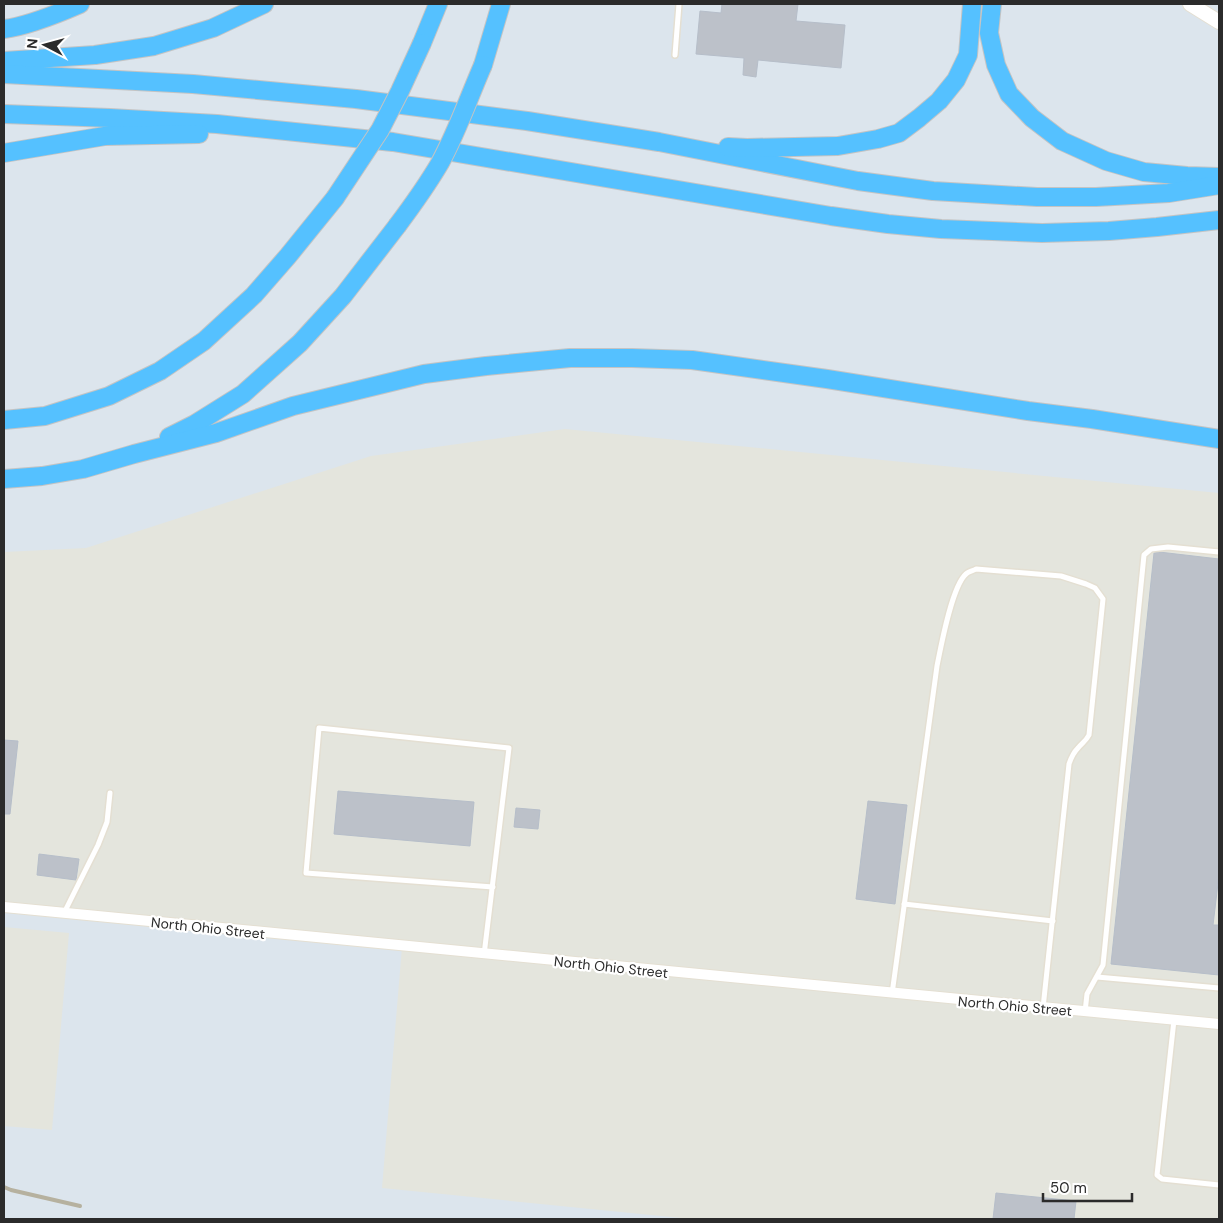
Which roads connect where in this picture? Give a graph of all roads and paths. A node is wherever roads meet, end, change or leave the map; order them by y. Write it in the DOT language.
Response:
graph roads {
  1 [pos="80,4"];
  2 [pos="264,4"];
  3 [pos="438,4"];
  4 [pos="502,4"];
  5 [pos="680,4"];
  6 [pos="972,4"];
  7 [pos="992,4"];
  8 [pos="1190,4"];
  9 [pos="1219,22"];
  10 [pos="4,29"];
  11 [pos="674,55"];
  12 [pos="4,61"];
  13 [pos="4,74"];
  14 [pos="4,114"];
  15 [pos="311,133"];
  16 [pos="659,142"];
  17 [pos="4,153"];
  18 [pos="1219,177"];
  19 [pos="1219,185"];
  20 [pos="1219,220"];
  21 [pos="4,420"];
  22 [pos="1219,439"];
  23 [pos="134,454"];
  24 [pos="4,479"];
  25 [pos="1219,552"];
  26 [pos="110,793"];
  27 [pos="493,886"];
  28 [pos="904,904"];
  29 [pos="4,907"];
  30 [pos="64,913"];
  31 [pos="1053,920"];
  32 [pos="484,955"];
  33 [pos="1097,977"];
  34 [pos="1219,988"];
  35 [pos="892,994"];
  36 [pos="1044,1009"];
  37 [pos="1085,1012"];
  38 [pos="1174,1020"];
  39 [pos="1219,1024"];
  40 [pos="1219,1185"];
  1 -- 10 [label="highway"];
  2 -- 12 [label="highway"];
  3 -- 21 [label="highway, bridge"];
  4 -- 23 [label="highway, bridge"];
  5 -- 11 [label="lane"];
  6 -- 16 [label="highway"];
  7 -- 18 [label="highway"];
  8 -- 9 [label="street"];
  13 -- 16 [label="highway"];
  14 -- 15 [label="highway"];
  15 -- 17 [label="highway"];
  15 -- 20 [label="highway"];
  16 -- 19 [label="highway"];
  22 -- 23 [label="highway"];
  23 -- 24 [label="highway"];
  25 -- 33 [label="lane"];
  26 -- 30 [label="lane"];
  27 -- 27 [label="lane"];
  27 -- 32 [label="lane"];
  28 -- 31 [label="lane"];
  28 -- 31 [label="lane"];
  28 -- 35 [label="lane"];
  29 -- 30 [label="street, North Ohio Street"];
  30 -- 32 [label="street, North Ohio Street"];
  31 -- 36 [label="lane"];
  32 -- 35 [label="street, North Ohio Street"];
  33 -- 34 [label="lane"];
  33 -- 37 [label="lane"];
  35 -- 36 [label="street, North Ohio Street"];
  36 -- 37 [label="street, North Ohio Street"];
  37 -- 38 [label="street, North Ohio Street"];
  38 -- 39 [label="street, North Ohio Street"];
  38 -- 40 [label="lane"];
}
